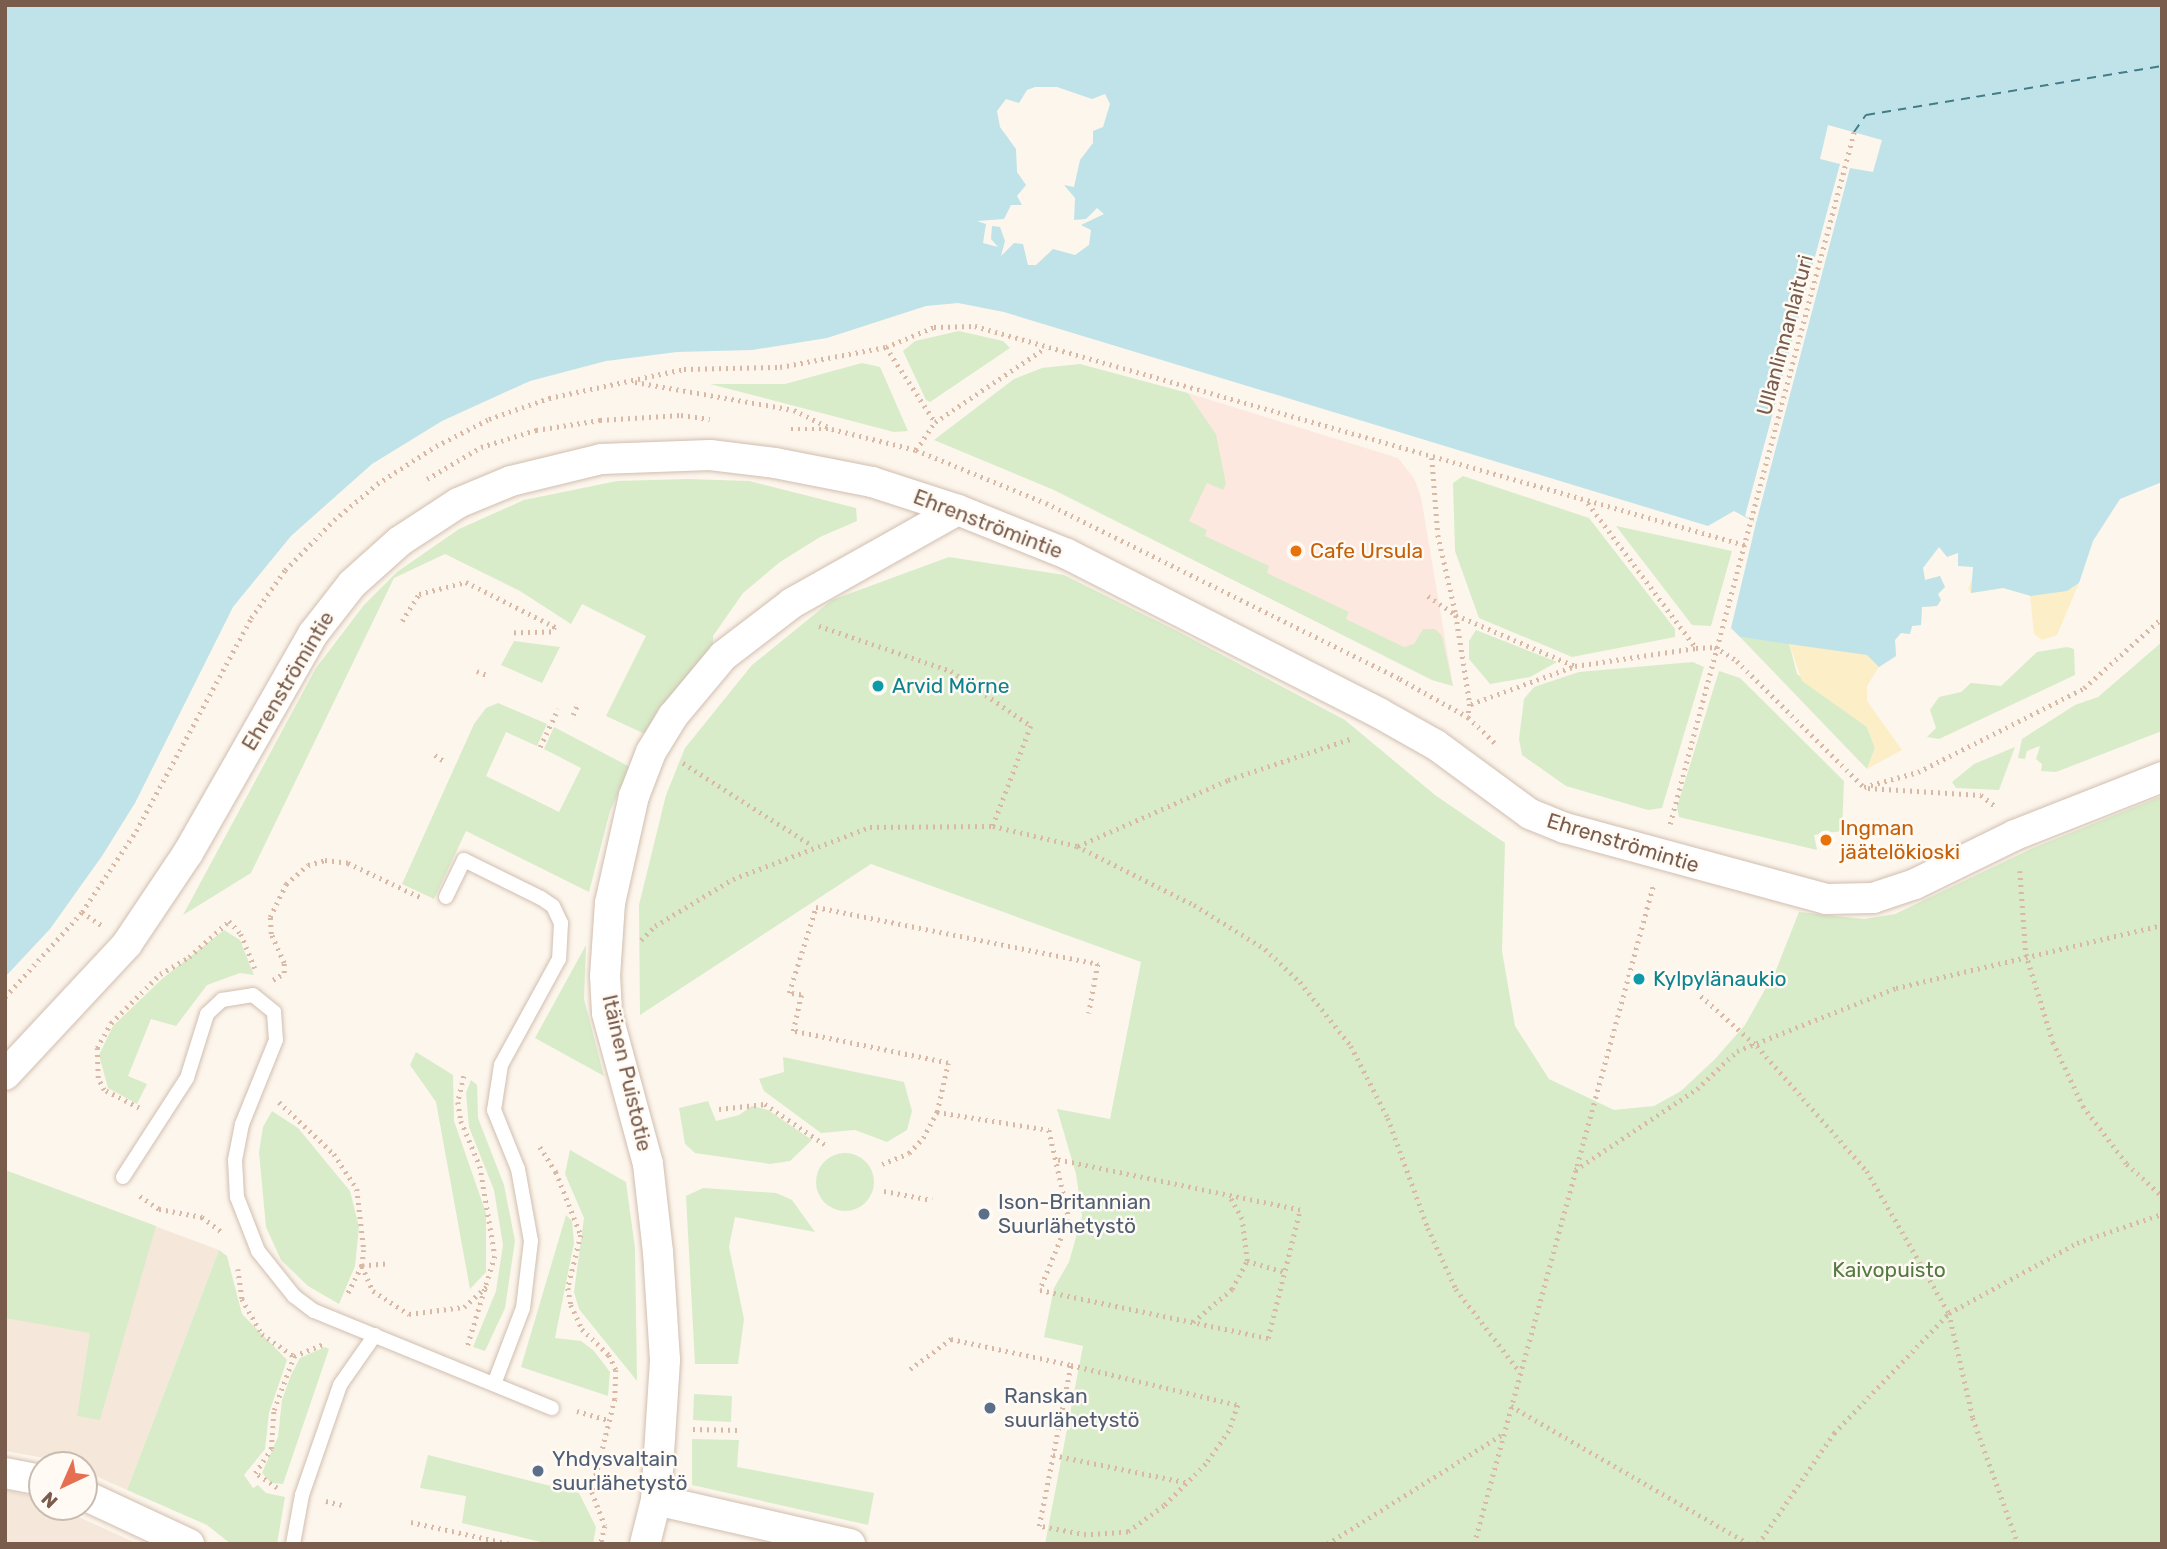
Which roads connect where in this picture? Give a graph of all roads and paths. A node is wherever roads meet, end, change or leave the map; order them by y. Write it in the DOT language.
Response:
graph roads {
  1 [pos="1854,132"];
  2 [pos="886,347"];
  3 [pos="1046,347"];
  4 [pos="631,381"];
  5 [pos="722,420"];
  6 [pos="935,422"];
  7 [pos="776,427"];
  8 [pos="832,429"];
  9 [pos="916,450"];
  10 [pos="1432,458"];
  11 [pos="418,486"];
  12 [pos="1587,502"];
  13 [pos="958,510"];
  14 [pos="1745,545"];
  15 [pos="1428,596"];
  16 [pos="1456,615"];
  17 [pos="2162,618"];
  18 [pos="402,621"];
  19 [pos="816,623"];
  20 [pos="509,633"];
  21 [pos="1715,647"];
  22 [pos="1696,648"];
  23 [pos="1575,666"];
  24 [pos="477,670"];
  25 [pos="487,675"];
  26 [pos="1400,679"];
  27 [pos="579,702"];
  28 [pos="1470,704"];
  29 [pos="558,709"];
  30 [pos="1379,713"];
  31 [pos="573,715"];
  32 [pos="1468,717"];
  33 [pos="540,747"];
  34 [pos="1503,751"];
  35 [pos="435,755"];
  36 [pos="673,757"];
  37 [pos="444,761"];
  38 [pos="2162,777"];
  39 [pos="1864,787"];
  40 [pos="2004,813"];
  41 [pos="1657,823"];
  42 [pos="993,827"];
  43 [pos="1682,830"];
  44 [pos="1665,841"];
  45 [pos="813,846"];
  46 [pos="1077,846"];
  47 [pos="2020,867"];
  48 [pos="446,897"];
  49 [pos="429,902"];
  50 [pos="82,912"];
  51 [pos="2162,925"];
  52 [pos="107,930"];
  53 [pos="2026,954"];
  54 [pos="605,976"];
  55 [pos="1701,996"];
  56 [pos="5,997"];
  57 [pos="1089,1013"];
  58 [pos="1757,1046"];
  59 [pos="5,1075"];
  60 [pos="464,1076"];
  61 [pos="259,1082"];
  62 [pos="719,1109"];
  63 [pos="937,1112"];
  64 [pos="162,1118"];
  65 [pos="536,1141"];
  66 [pos="827,1146"];
  67 [pos="1058,1160"];
  68 [pos="882,1164"];
  69 [pos="1575,1170"];
  70 [pos="127,1182"];
  71 [pos="884,1191"];
  72 [pos="1229,1196"];
  73 [pos="2162,1196"];
  74 [pos="932,1200"];
  75 [pos="2162,1214"];
  76 [pos="228,1241"];
  77 [pos="1247,1261"];
  78 [pos="237,1263"];
  79 [pos="385,1265"];
  80 [pos="362,1266"];
  81 [pos="1285,1272"];
  82 [pos="488,1284"];
  83 [pos="342,1306"];
  84 [pos="1949,1313"];
  85 [pos="1192,1322"];
  86 [pos="375,1335"];
  87 [pos="327,1342"];
  88 [pos="294,1356"];
  89 [pos="1071,1365"];
  90 [pos="910,1369"];
  91 [pos="460,1370"];
  92 [pos="1520,1373"];
  93 [pos="494,1384"];
  94 [pos="1511,1406"];
  95 [pos="552,1408"];
  96 [pos="685,1429"];
  97 [pos="740,1430"];
  98 [pos="1504,1433"];
  99 [pos="1053,1455"];
  100 [pos="5,1473"];
  101 [pos="28,1477"];
  102 [pos="1189,1483"];
  103 [pos="271,1488"];
  104 [pos="656,1500"];
  105 [pos="98,1501"];
  106 [pos="411,1522"];
  107 [pos="188,1543"];
  108 [pos="292,1544"];
  109 [pos="510,1544"];
  110 [pos="601,1544"];
  111 [pos="645,1544"];
  112 [pos="850,1544"];
  113 [pos="1327,1544"];
  114 [pos="1474,1544"];
  115 [pos="1749,1544"];
  116 [pos="1758,1544"];
  117 [pos="2018,1544"];
  1 -- 14 [label="path, Ullanlinnanlaituri"];
  2 -- 3 [label="path"];
  2 -- 4 [label="path"];
  2 -- 6 [label="path"];
  3 -- 6 [label="path"];
  3 -- 10 [label="path"];
  4 -- 8 [label="path"];
  4 -- 50 [label="path"];
  5 -- 11 [label="path"];
  6 -- 9 [label="path"];
  7 -- 8 [label="path"];
  8 -- 9 [label="path"];
  9 -- 26 [label="path"];
  10 -- 12 [label="path"];
  10 -- 16 [label="path"];
  12 -- 14 [label="path"];
  12 -- 22 [label="path"];
  13 -- 30 [label="street, Ehrenströmintie"];
  13 -- 54 [label="street, Itäinen Puistotie"];
  13 -- 59 [label="street, Ehrenströmintie"];
  14 -- 21 [label="path, Ullanlinnanlaituri"];
  15 -- 16 [label="path"];
  16 -- 23 [label="path"];
  16 -- 28 [label="path"];
  17 -- 39 [label="path"];
  18 -- 20 [label="path"];
  19 -- 42 [label="path"];
  21 -- 22 [label="path"];
  21 -- 39 [label="path"];
  21 -- 44 [label="path, Ullanlinnanlaituri"];
  22 -- 23 [label="path"];
  23 -- 28 [label="path"];
  24 -- 25 [label="path"];
  26 -- 30 [label="path"];
  26 -- 32 [label="path"];
  27 -- 31 [label="path"];
  28 -- 32 [label="path"];
  29 -- 33 [label="path"];
  30 -- 44 [label="street, Ehrenströmintie"];
  30 -- 46 [label="path"];
  32 -- 34 [label="path"];
  35 -- 37 [label="path"];
  36 -- 45 [label="path"];
  38 -- 44 [label="street, Ehrenströmintie"];
  39 -- 40 [label="path"];
  41 -- 44 [label="path"];
  42 -- 45 [label="path"];
  42 -- 46 [label="path"];
  43 -- 44 [label="path"];
  44 -- 69 [label="path, Ullanlinnanlaituri"];
  45 -- 54 [label="path"];
  46 -- 92 [label="path"];
  47 -- 53 [label="path"];
  48 -- 93 [label="lane"];
  49 -- 64 [label="path"];
  50 -- 52 [label="path"];
  50 -- 56 [label="path"];
  51 -- 53 [label="path"];
  53 -- 58 [label="path"];
  53 -- 73 [label="path"];
  54 -- 104 [label="street, Itäinen Puistotie"];
  55 -- 58 [label="path"];
  57 -- 63 [label="path"];
  58 -- 69 [label="path"];
  58 -- 84 [label="path"];
  60 -- 82 [label="path"];
  61 -- 64 [label="lane"];
  61 -- 80 [label="path"];
  61 -- 86 [label="lane"];
  62 -- 66 [label="path"];
  63 -- 67 [label="path"];
  63 -- 68 [label="path"];
  64 -- 70 [label="lane"];
  65 -- 110 [label="path"];
  67 -- 72 [label="path"];
  67 -- 85 [label="path"];
  69 -- 92 [label="path, Ullanlinnanlaituri"];
  70 -- 76 [label="path"];
  71 -- 74 [label="path"];
  72 -- 77 [label="path"];
  72 -- 81 [label="path"];
  75 -- 84 [label="path"];
  77 -- 81 [label="path"];
  77 -- 85 [label="path"];
  78 -- 88 [label="path"];
  79 -- 80 [label="path"];
  80 -- 82 [label="path"];
  80 -- 83 [label="path"];
  81 -- 85 [label="path"];
  82 -- 91 [label="path"];
  84 -- 116 [label="path"];
  84 -- 117 [label="path"];
  86 -- 91 [label="lane"];
  86 -- 108 [label="lane"];
  87 -- 88 [label="path"];
  88 -- 103 [label="path"];
  89 -- 90 [label="path"];
  89 -- 99 [label="path"];
  89 -- 102 [label="path"];
  91 -- 93 [label="lane"];
  92 -- 94 [label="path, Ullanlinnanlaituri"];
  93 -- 95 [label="lane"];
  94 -- 98 [label="path, Ullanlinnanlaituri"];
  94 -- 115 [label="path"];
  96 -- 97 [label="path"];
  98 -- 113 [label="path"];
  98 -- 114 [label="path, Ullanlinnanlaituri"];
  99 -- 102 [label="path"];
  99 -- 102 [label="path"];
  100 -- 101 [label="street"];
  104 -- 111 [label="street, Itäinen Puistotie"];
  104 -- 112 [label="street"];
  105 -- 107 [label="street"];
  106 -- 109 [label="path"];
}
